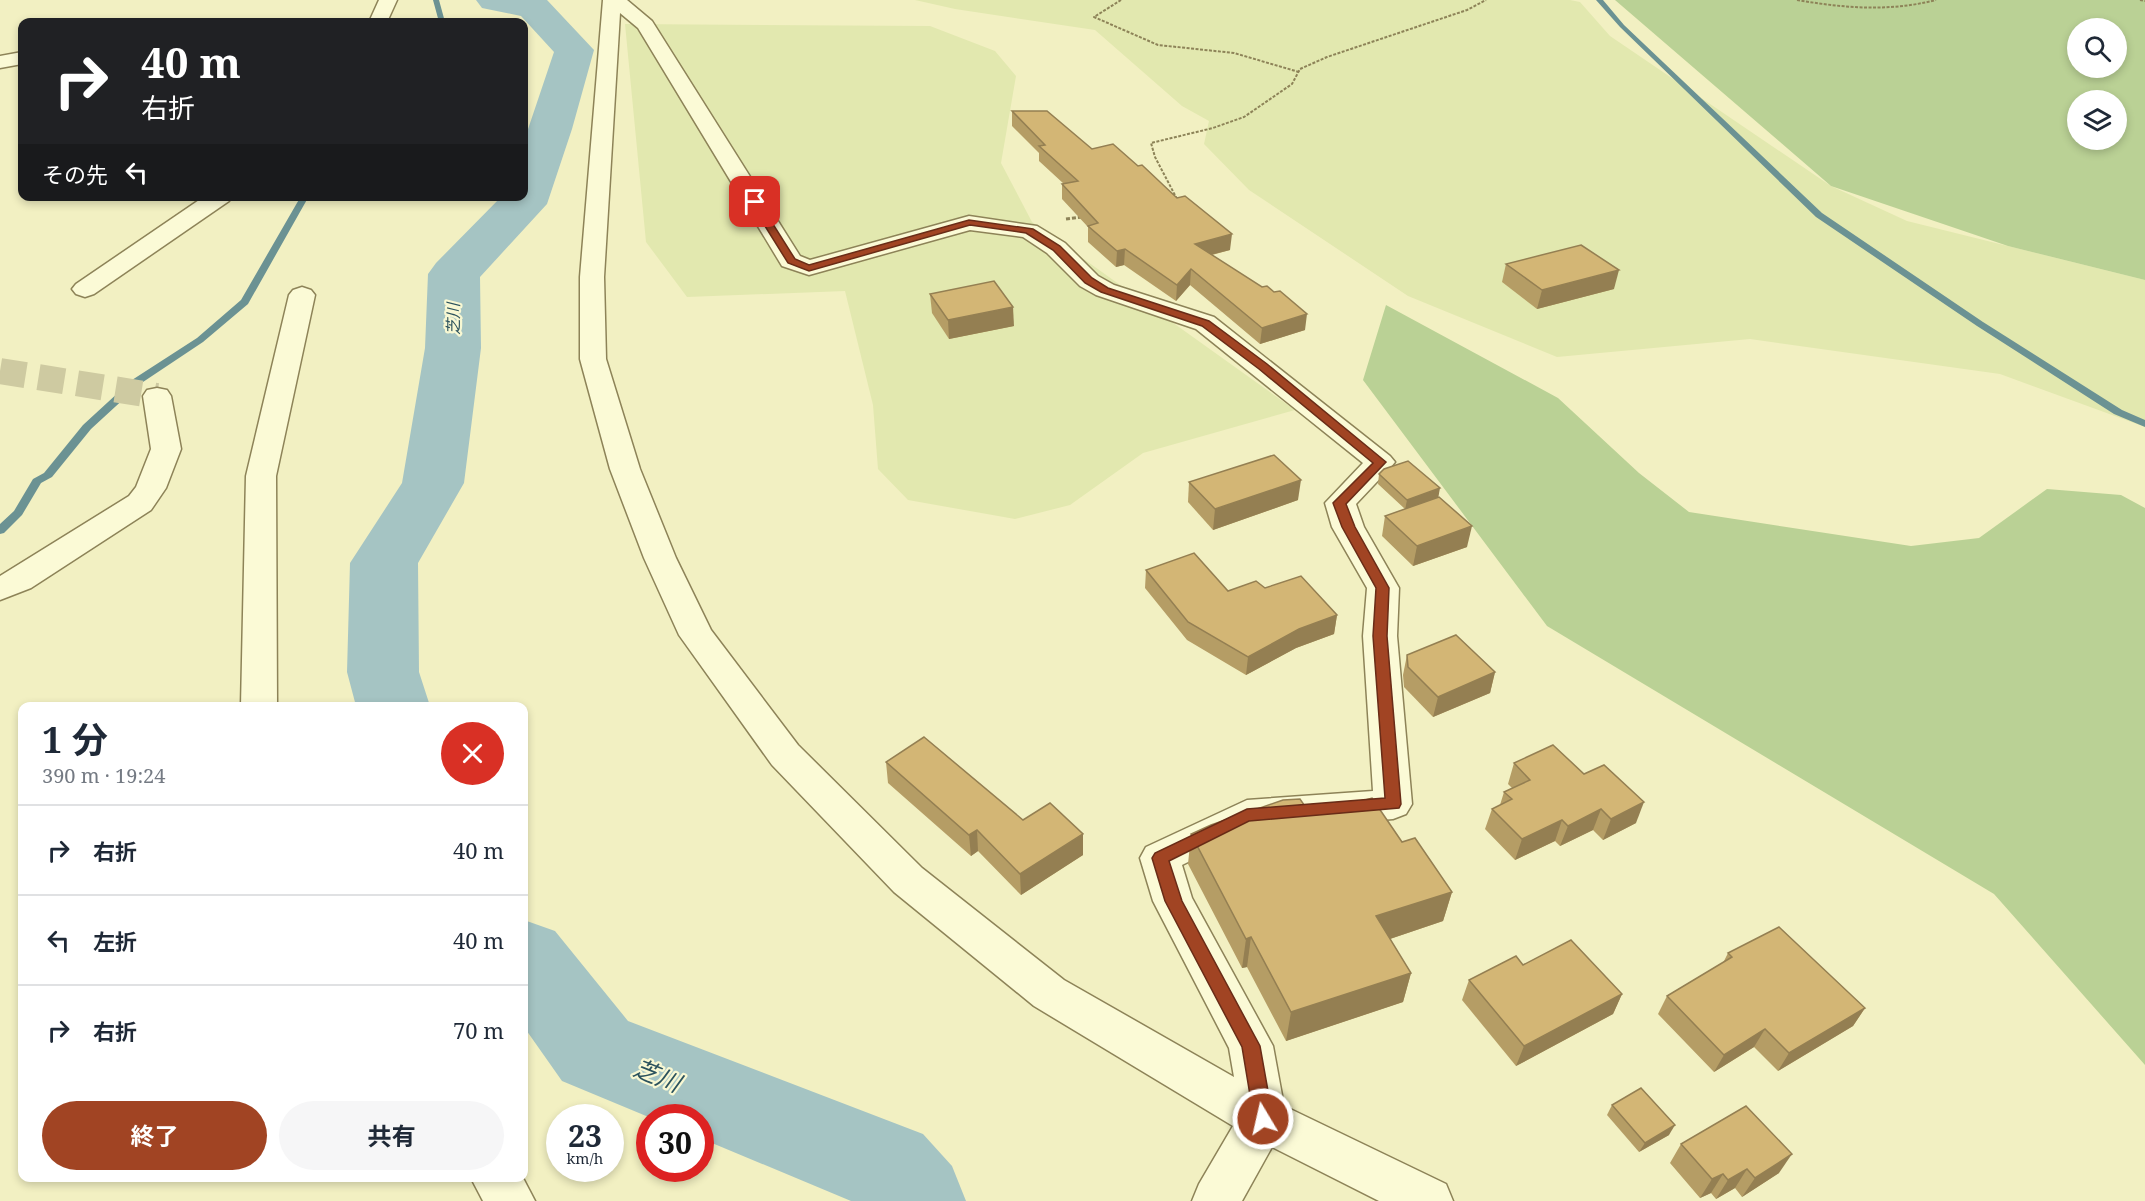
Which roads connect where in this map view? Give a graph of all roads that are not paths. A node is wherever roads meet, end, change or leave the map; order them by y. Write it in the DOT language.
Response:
graph roads {
  1 [pos="388,0"];
  2 [pos="614,0"];
  3 [pos="380,18"];
  4 [pos="18,59"];
  5 [pos="0,62"];
  6 [pos="214,201"];
  7 [pos="85,289"];
  8 [pos="302,295"];
  9 [pos="157,396"];
  10 [pos="0,589"];
  11 [pos="260,702"];
  12 [pos="1263,1119"];
  13 [pos="498,1182"];
  14 [pos="511,1201"];
  15 [pos="1216,1201"];
  16 [pos="1429,1201"];
  1 -- 3 [label="street"];
  2 -- 12 [label="street"];
  2 -- 12 [label="street"];
  4 -- 5 [label="street"];
  6 -- 7 [label="street"];
  8 -- 11 [label="street"];
  9 -- 10 [label="street"];
  12 -- 15 [label="street"];
  12 -- 16 [label="street"];
  13 -- 14 [label="street"];
}
